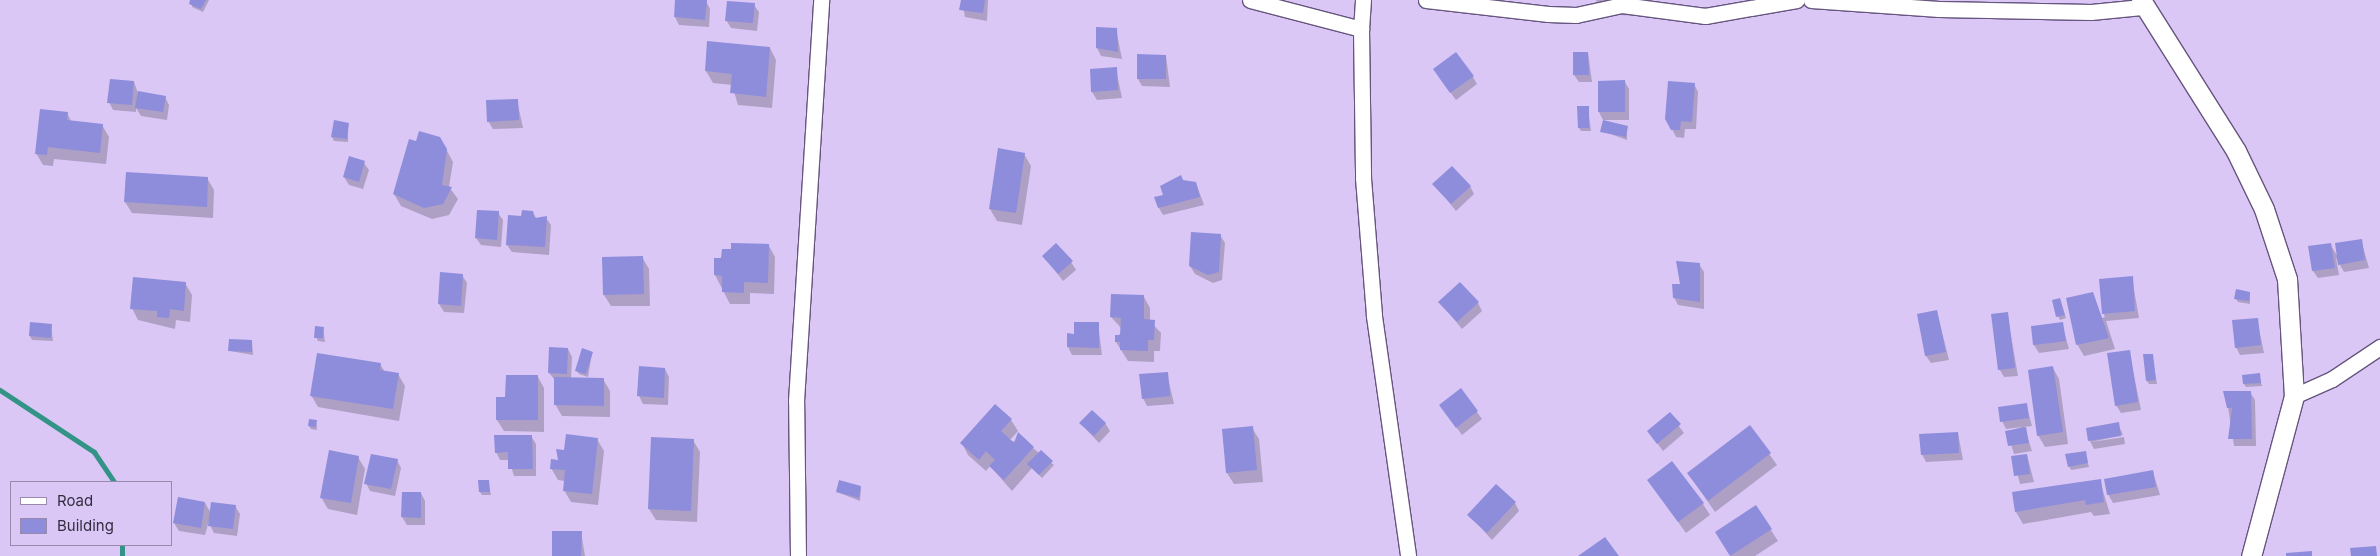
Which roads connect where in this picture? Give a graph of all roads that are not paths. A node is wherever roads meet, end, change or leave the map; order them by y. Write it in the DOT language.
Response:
graph roads {
  1 [pos="821,0"];
  2 [pos="1250,0"];
  3 [pos="1363,0"];
  4 [pos="1426,0"];
  5 [pos="1797,0"];
  6 [pos="1811,0"];
  7 [pos="2142,4"];
  8 [pos="1360,29"];
  9 [pos="2380,347"];
  10 [pos="2294,396"];
  11 [pos="798,556"];
  12 [pos="1408,556"];
  13 [pos="2252,556"];
  1 -- 11 [label="street"];
  2 -- 8 [label="street"];
  3 -- 8 [label="street"];
  4 -- 5 [label="street"];
  6 -- 7 [label="street"];
  7 -- 10 [label="street"];
  8 -- 12 [label="street"];
  9 -- 10 [label="street"];
  10 -- 13 [label="street"];
}
